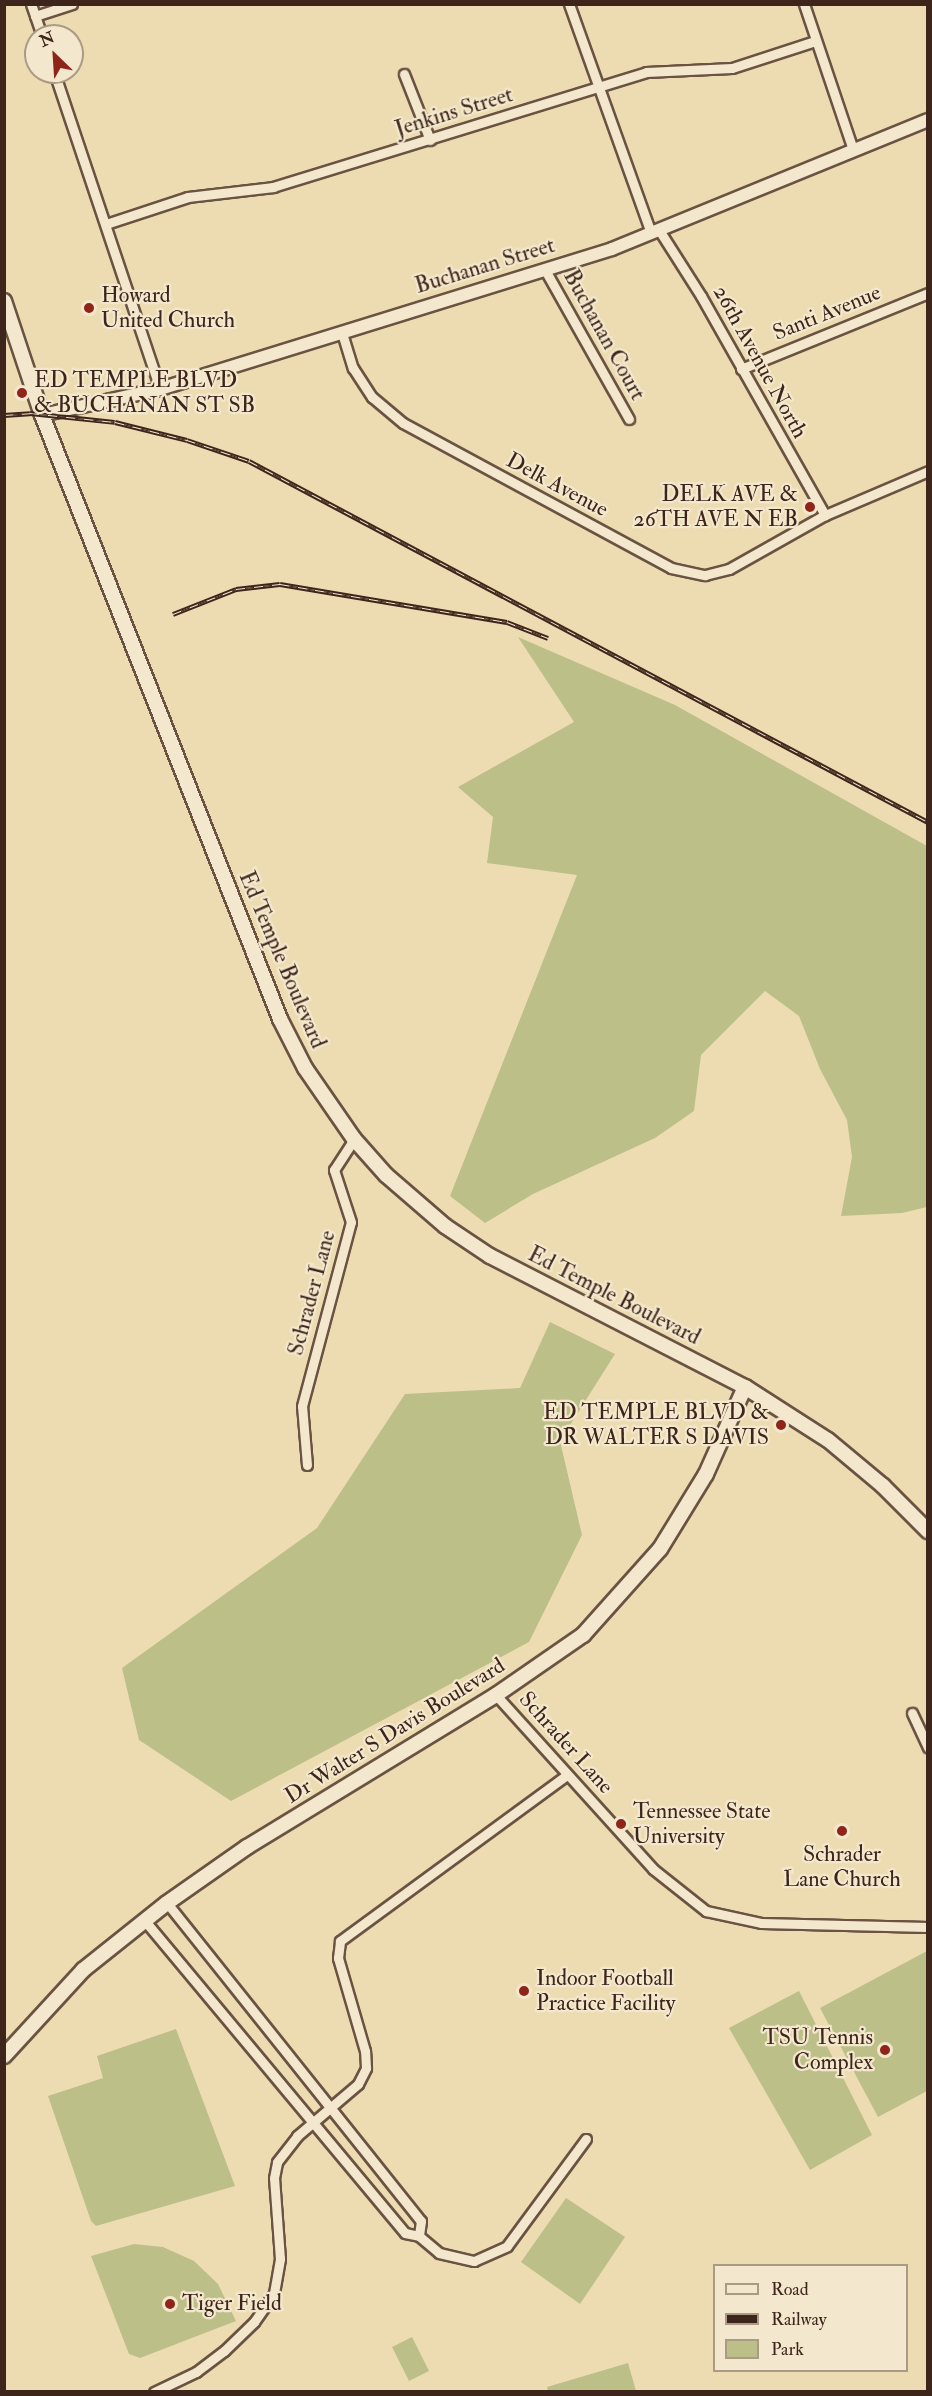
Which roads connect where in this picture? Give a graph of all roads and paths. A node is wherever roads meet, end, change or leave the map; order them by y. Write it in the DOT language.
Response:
graph roads {
  1 [pos="31,4"];
  2 [pos="72,4"];
  3 [pos="569,4"];
  4 [pos="804,4"];
  5 [pos="35,16"];
  6 [pos="38,24"];
  7 [pos="815,41"];
  8 [pos="404,74"];
  9 [pos="58,84"];
  10 [pos="598,87"];
  11 [pos="927,120"];
  12 [pos="430,140"];
  13 [pos="853,150"];
  14 [pos="106,224"];
  15 [pos="655,231"];
  16 [pos="545,270"];
  17 [pos="927,293"];
  18 [pos="4,301"];
  19 [pos="342,333"];
  20 [pos="741,369"];
  21 [pos="160,389"];
  22 [pos="42,415"];
  23 [pos="629,419"];
  24 [pos="927,471"];
  25 [pos="825,515"];
  26 [pos="354,1139"];
  27 [pos="745,1387"];
  28 [pos="307,1465"];
  29 [pos="927,1531"];
  30 [pos="496,1695"];
  31 [pos="912,1713"];
  32 [pos="927,1747"];
  33 [pos="567,1775"];
  34 [pos="167,1903"];
  35 [pos="145,1921"];
  36 [pos="927,1927"];
  37 [pos="4,2056"];
  38 [pos="330,2108"];
  39 [pos="313,2122"];
  40 [pos="586,2139"];
  41 [pos="419,2236"];
  42 [pos="154,2391"];
  1 -- 5 [label="street"];
  2 -- 5 [label="street"];
  3 -- 10 [label="street, 26th Avenue North"];
  4 -- 7 [label="street"];
  5 -- 6 [label="street"];
  7 -- 10 [label="street, Jenkins Street"];
  7 -- 13 [label="street"];
  8 -- 12 [label="street"];
  9 -- 14 [label="street"];
  10 -- 12 [label="street, Jenkins Street"];
  10 -- 15 [label="street, 26th Avenue North"];
  11 -- 13 [label="street, Buchanan Street"];
  12 -- 14 [label="street, Jenkins Street"];
  13 -- 15 [label="street, Buchanan Street"];
  14 -- 21 [label="street"];
  15 -- 16 [label="street, Buchanan Street"];
  15 -- 20 [label="street, 26th Avenue North"];
  16 -- 19 [label="street, Buchanan Street"];
  16 -- 23 [label="street, Buchanan Court"];
  17 -- 20 [label="street, Santi Avenue"];
  18 -- 22 [label="main road, Ed Temple Boulevard"];
  19 -- 21 [label="street, Buchanan Street"];
  19 -- 25 [label="street, Delk Avenue"];
  20 -- 25 [label="street, 26th Avenue North"];
  21 -- 22 [label="street, Buchanan Street"];
  22 -- 26 [label="main road, Ed Temple Boulevard"];
  24 -- 25 [label="street, Delk Avenue"];
  26 -- 27 [label="main road, Ed Temple Boulevard"];
  26 -- 28 [label="street, Schrader Lane"];
  27 -- 29 [label="main road, Ed Temple Boulevard"];
  27 -- 30 [label="main road, Dr Walter S Davis Boulevard"];
  30 -- 33 [label="street, Schrader Lane"];
  30 -- 34 [label="main road, Dr Walter S Davis Boulevard"];
  31 -- 32 [label="street"];
  33 -- 36 [label="street, Schrader Lane"];
  33 -- 38 [label="street"];
  34 -- 35 [label="main road, Dr Walter S Davis Boulevard"];
  34 -- 38 [label="street"];
  35 -- 37 [label="main road, Dr Walter S Davis Boulevard"];
  35 -- 39 [label="street"];
  38 -- 39 [label="street"];
  38 -- 41 [label="street"];
  39 -- 41 [label="street"];
  39 -- 42 [label="street"];
  40 -- 41 [label="street"];
}
